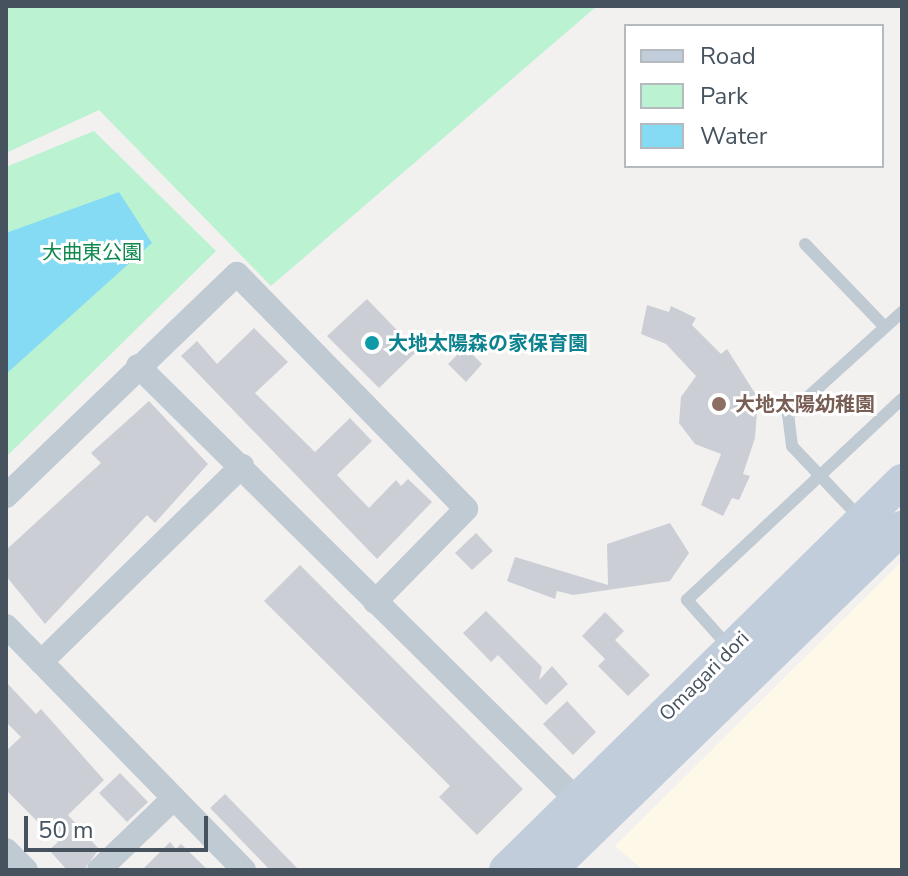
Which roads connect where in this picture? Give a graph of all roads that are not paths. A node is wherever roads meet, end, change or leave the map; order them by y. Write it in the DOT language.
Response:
graph roads {
  1 [pos="805,244"];
  2 [pos="902,312"];
  3 [pos="885,327"];
  4 [pos="138,366"];
  5 [pos="902,399"];
  6 [pos="242,466"];
  7 [pos="821,477"];
  8 [pos="902,481"];
  9 [pos="6,496"];
  10 [pos="862,520"];
  11 [pos="902,528"];
  12 [pos="375,602"];
  13 [pos="6,626"];
  14 [pos="731,650"];
  15 [pos="41,662"];
  16 [pos="173,799"];
  17 [pos="588,812"];
  18 [pos="6,850"];
  19 [pos="26,870"];
  20 [pos="99,870"];
  21 [pos="244,870"];
  22 [pos="506,870"];
  23 [pos="550,870"];
  1 -- 3 [label="lane"];
  2 -- 3 [label="lane"];
  3 -- 7 [label="lane"];
  4 -- 6 [label="street"];
  4 -- 9 [label="street"];
  4 -- 12 [label="street"];
  5 -- 7 [label="lane"];
  6 -- 12 [label="street"];
  6 -- 15 [label="street"];
  7 -- 10 [label="lane"];
  7 -- 14 [label="lane"];
  8 -- 10 [label="street, Omagari dori"];
  10 -- 14 [label="street, Omagari dori"];
  11 -- 17 [label="street, Omagari dori"];
  12 -- 17 [label="street"];
  13 -- 15 [label="street"];
  14 -- 17 [label="street, Omagari dori"];
  15 -- 16 [label="street"];
  16 -- 20 [label="street"];
  16 -- 21 [label="street"];
  17 -- 22 [label="street, Omagari dori"];
  17 -- 23 [label="street, Omagari dori"];
  18 -- 19 [label="street"];
}
